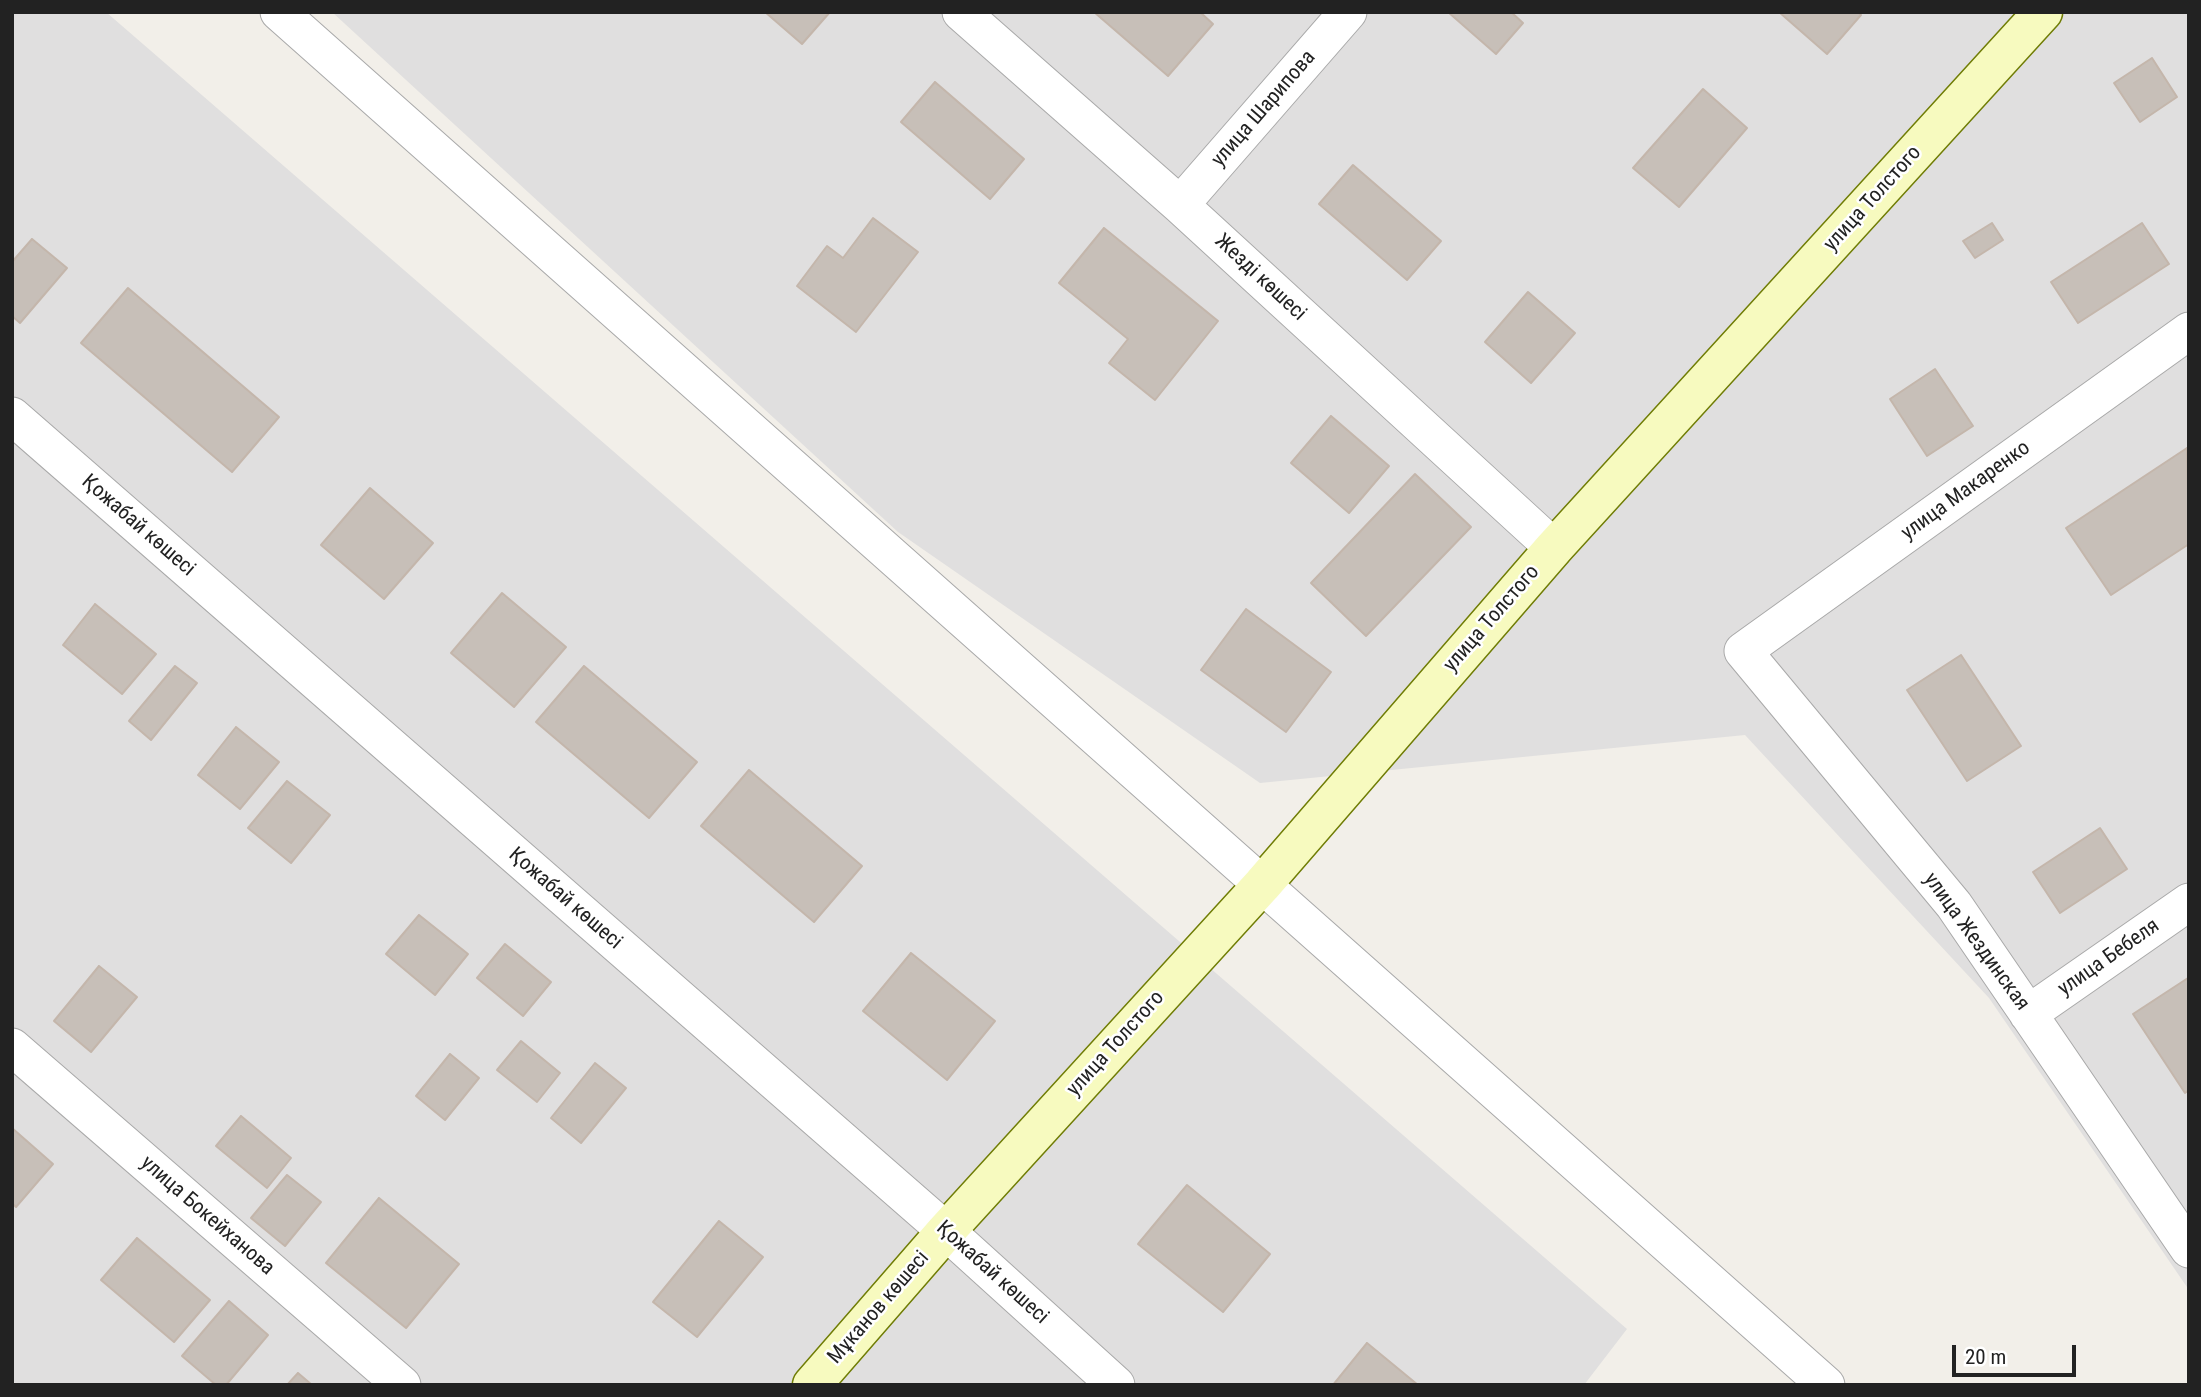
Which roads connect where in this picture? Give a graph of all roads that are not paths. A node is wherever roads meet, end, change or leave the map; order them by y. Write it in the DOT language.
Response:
graph roads {
  1 [pos="279,12"];
  2 [pos="961,12"];
  3 [pos="1348,12"];
  4 [pos="2043,12"];
  5 [pos="1180,205"];
  6 [pos="2189,331"];
  7 [pos="12,416"];
  8 [pos="1554,548"];
  9 [pos="1743,651"];
  10 [pos="1262,885"];
  11 [pos="2189,902"];
  12 [pos="2028,1014"];
  13 [pos="12,1046"];
  14 [pos="946,1231"];
  15 [pos="2189,1249"];
  16 [pos="402,1385"];
  17 [pos="812,1385"];
  18 [pos="1116,1385"];
  19 [pos="1826,1385"];
  1 -- 10 [label="street"];
  2 -- 5 [label="street, Жезді көшесі"];
  3 -- 5 [label="street, улица Шарипова"];
  4 -- 8 [label="street, улица Толстого"];
  5 -- 8 [label="street, Жезді көшесі"];
  6 -- 9 [label="street, улица Макаренко"];
  7 -- 14 [label="street, Қожабай көшесі"];
  8 -- 10 [label="street, улица Толстого"];
  9 -- 12 [label="street, улица Жездинская"];
  10 -- 14 [label="street, улица Толстого"];
  10 -- 19 [label="street"];
  11 -- 12 [label="street, улица Бебеля"];
  12 -- 15 [label="street, улица Жездинская"];
  13 -- 16 [label="street, улица Бокейханова"];
  14 -- 17 [label="street, Мұканов көшесі"];
  14 -- 18 [label="street, Қожабай көшесі"];
}
